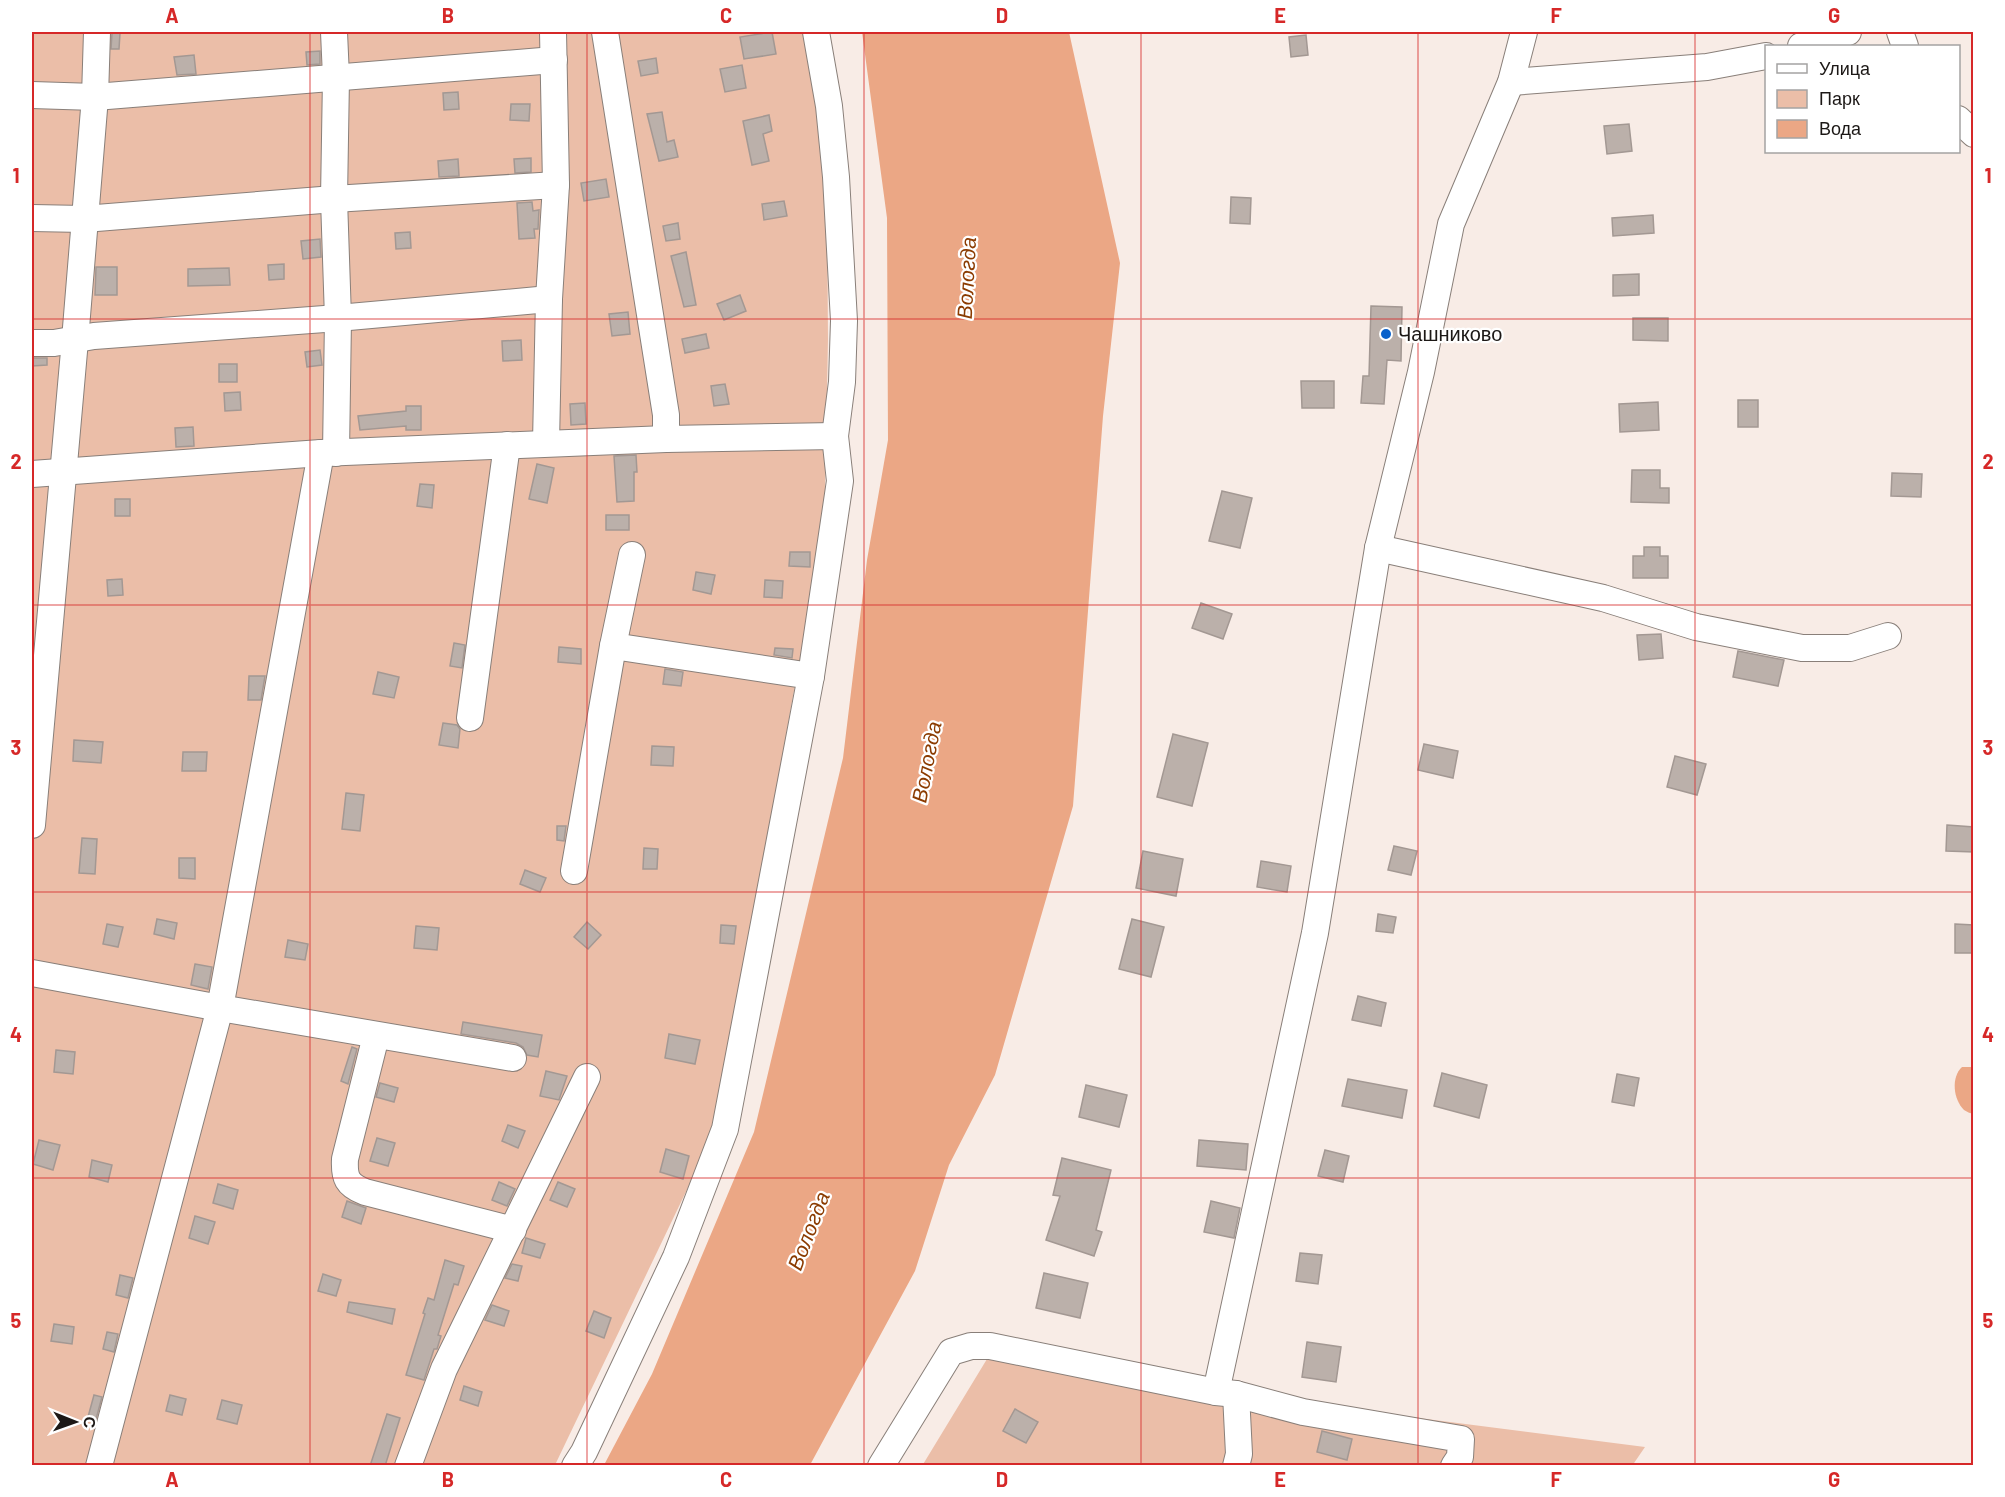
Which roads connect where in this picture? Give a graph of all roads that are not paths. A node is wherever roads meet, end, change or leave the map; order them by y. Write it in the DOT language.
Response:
graph roads {
  1 [pos="97,32"];
  2 [pos="334,32"];
  3 [pos="553,32"];
  4 [pos="605,32"];
  5 [pos="816,32"];
  6 [pos="1524,32"];
  7 [pos="1848,32"];
  8 [pos="1804,45"];
  9 [pos="1765,56"];
  10 [pos="554,60"];
  11 [pos="336,77"];
  12 [pos="1511,82"];
  13 [pos="32,95"];
  14 [pos="94,97"];
  15 [pos="1960,120"];
  16 [pos="1974,134"];
  17 [pos="556,185"];
  18 [pos="334,199"];
  19 [pos="32,218"];
  20 [pos="84,219"];
  21 [pos="549,299"];
  22 [pos="338,318"];
  23 [pos="75,340"];
  24 [pos="32,343"];
  25 [pos="836,436"];
  26 [pos="666,439"];
  27 [pos="546,443"];
  28 [pos="507,445"];
  29 [pos="329,453"];
  30 [pos="63,472"];
  31 [pos="32,474"];
  32 [pos="1378,548"];
  33 [pos="632,555"];
  34 [pos="1888,636"];
  35 [pos="613,646"];
  36 [pos="811,676"];
  37 [pos="470,718"];
  38 [pos="32,825"];
  39 [pos="574,871"];
  40 [pos="32,973"];
  41 [pos="220,1008"];
  42 [pos="376,1036"];
  43 [pos="513,1058"];
  44 [pos="587,1077"];
  45 [pos="513,1230"];
  46 [pos="1226,1393"];
  47 [pos="99,1466"];
  48 [pos="408,1466"];
  49 [pos="575,1466"];
  50 [pos="881,1466"];
  51 [pos="1236,1466"];
  52 [pos="1455,1466"];
  1 -- 14 [label="street"];
  2 -- 11 [label="street"];
  3 -- 10 [label="street"];
  4 -- 26 [label="street"];
  5 -- 25 [label="street"];
  6 -- 12 [label="street"];
  7 -- 8 [label="street"];
  9 -- 12 [label="street"];
  10 -- 11 [label="street"];
  10 -- 17 [label="street"];
  11 -- 14 [label="street"];
  11 -- 18 [label="street"];
  12 -- 32 [label="street"];
  13 -- 14 [label="street"];
  14 -- 20 [label="street"];
  15 -- 16 [label="street"];
  17 -- 18 [label="street"];
  17 -- 21 [label="street"];
  18 -- 20 [label="street"];
  18 -- 22 [label="street"];
  19 -- 20 [label="street"];
  20 -- 23 [label="street"];
  21 -- 22 [label="street"];
  21 -- 27 [label="street"];
  22 -- 23 [label="street"];
  22 -- 29 [label="street"];
  23 -- 24 [label="street"];
  23 -- 30 [label="street"];
  25 -- 26 [label="street"];
  25 -- 36 [label="street"];
  26 -- 27 [label="street"];
  27 -- 28 [label="street"];
  28 -- 29 [label="street"];
  28 -- 37 [label="street"];
  29 -- 30 [label="street"];
  29 -- 41 [label="street"];
  30 -- 31 [label="street"];
  30 -- 38 [label="street"];
  32 -- 34 [label="street"];
  32 -- 46 [label="street"];
  33 -- 35 [label="street"];
  35 -- 36 [label="street"];
  35 -- 39 [label="street"];
  36 -- 49 [label="street"];
  40 -- 41 [label="street"];
  41 -- 42 [label="street"];
  41 -- 47 [label="street"];
  42 -- 43 [label="street"];
  42 -- 45 [label="street"];
  44 -- 45 [label="street"];
  45 -- 48 [label="street"];
  46 -- 50 [label="street"];
  46 -- 51 [label="street"];
  46 -- 52 [label="street"];
}
